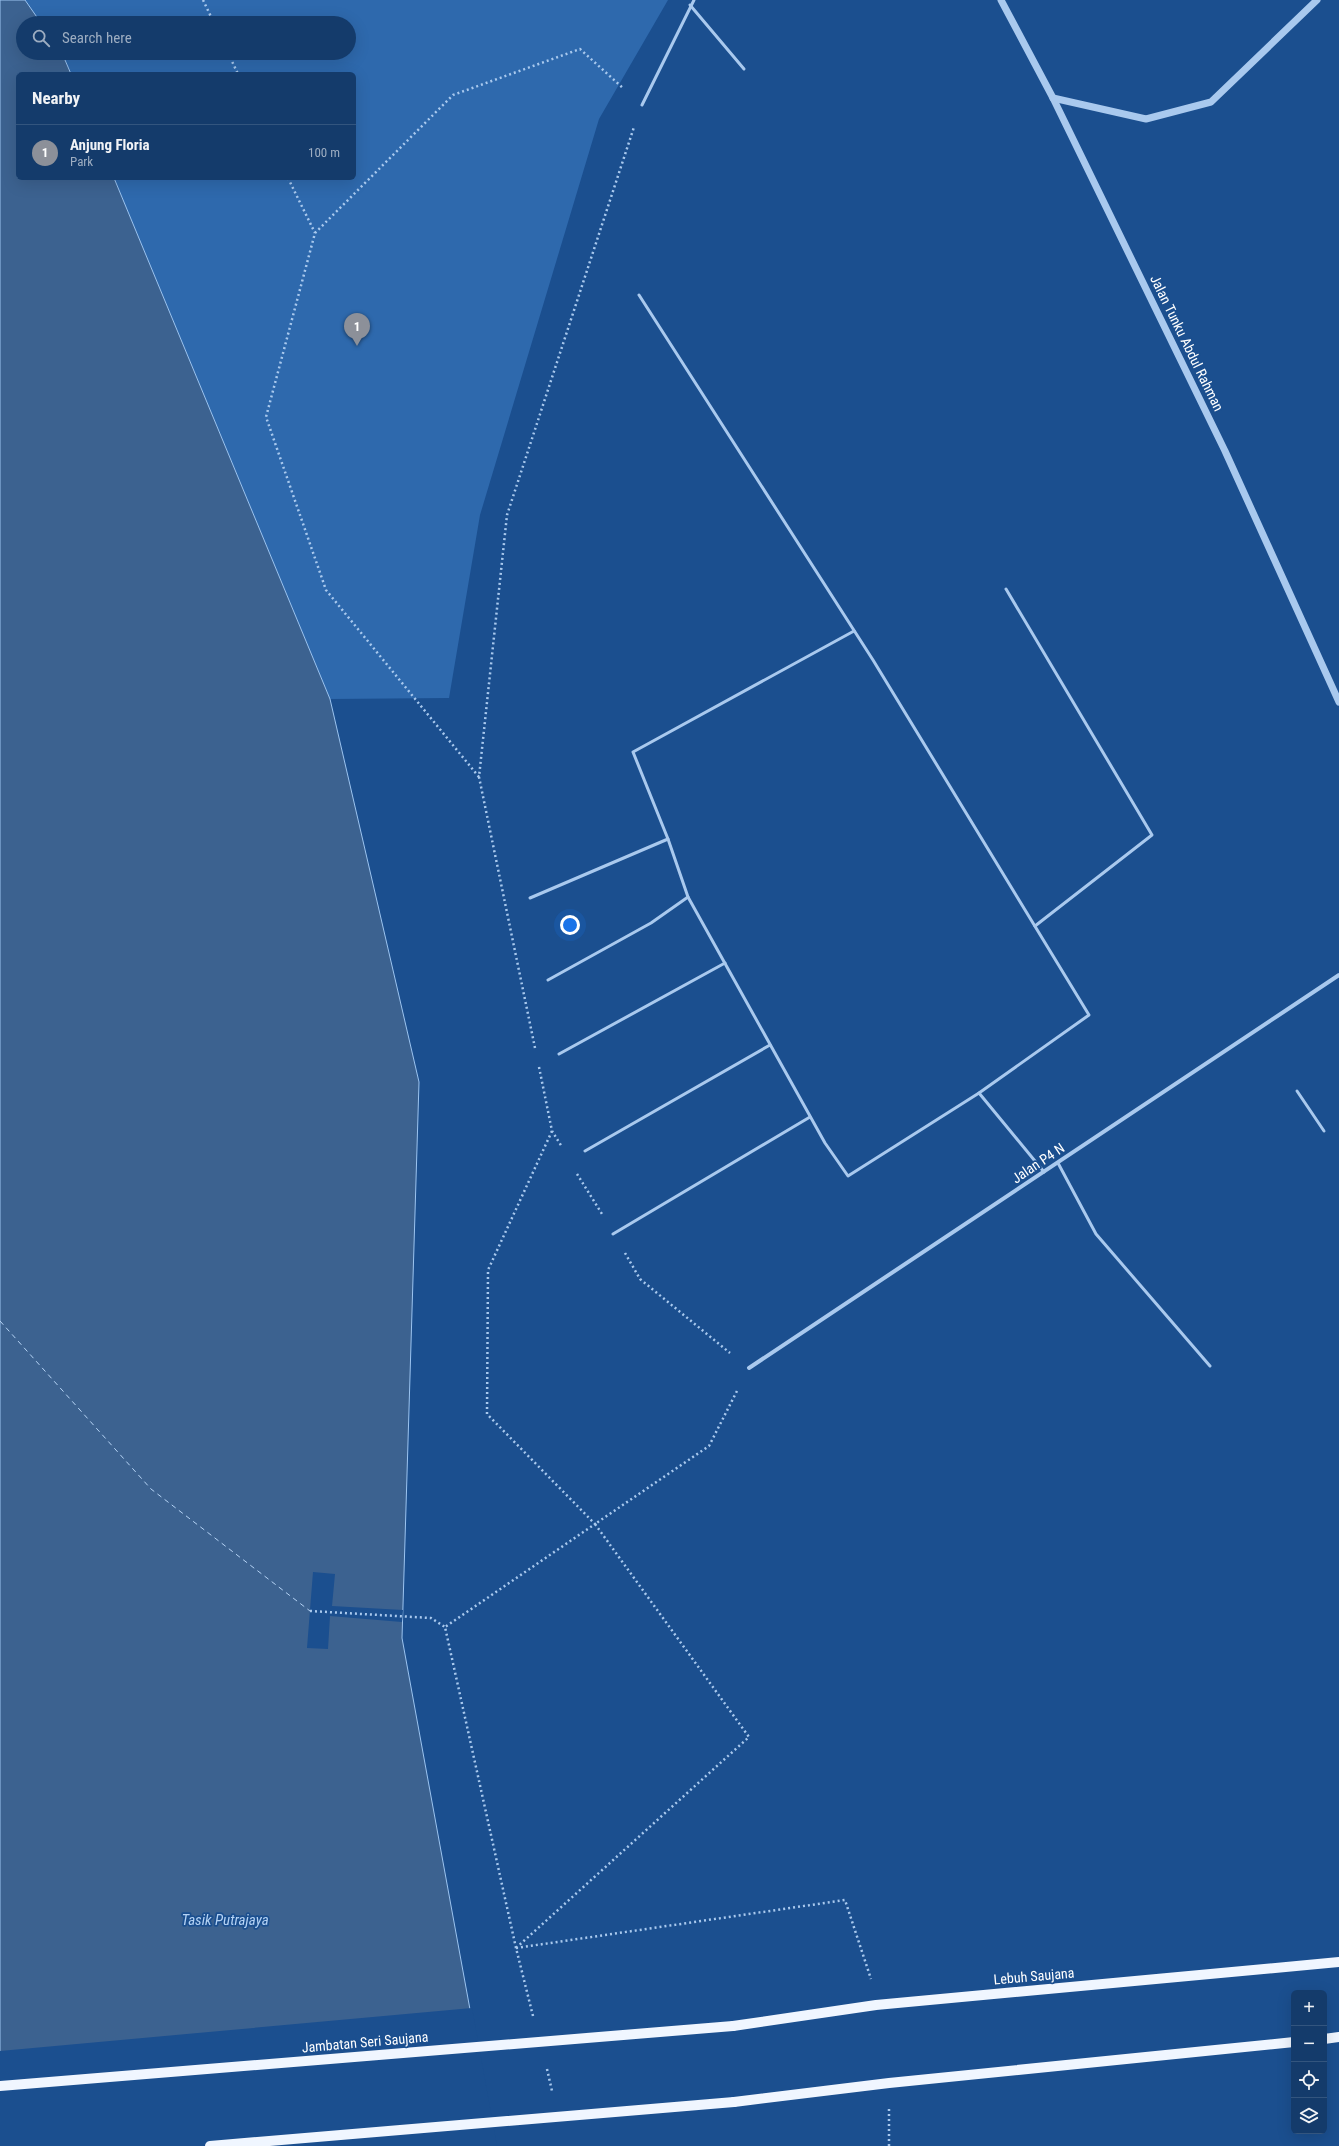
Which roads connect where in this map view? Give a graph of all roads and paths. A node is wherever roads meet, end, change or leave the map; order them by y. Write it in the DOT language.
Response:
graph roads {
  1 [pos="203,0"];
  2 [pos="694,0"];
  3 [pos="1001,0"];
  4 [pos="1317,0"];
  5 [pos="690,5"];
  6 [pos="211,16"];
  7 [pos="231,60"];
  8 [pos="744,69"];
  9 [pos="237,72"];
  10 [pos="1054,98"];
  11 [pos="642,105"];
  12 [pos="289,180"];
  13 [pos="315,233"];
  14 [pos="639,295"];
  15 [pos="1006,589"];
  16 [pos="854,631"];
  17 [pos="1339,702"];
  18 [pos="479,777"];
  19 [pos="668,839"];
  20 [pos="688,897"];
  21 [pos="530,898"];
  22 [pos="1035,926"];
  23 [pos="725,963"];
  24 [pos="1339,975"];
  25 [pos="548,980"];
  26 [pos="770,1045"];
  27 [pos="536,1054"];
  28 [pos="560,1054"];
  29 [pos="538,1062"];
  30 [pos="1297,1091"];
  31 [pos="979,1093"];
  32 [pos="810,1118"];
  33 [pos="552,1131"];
  34 [pos="1324,1131"];
  35 [pos="585,1150"];
  36 [pos="564,1152"];
  37 [pos="1058,1164"];
  38 [pos="576,1172"];
  39 [pos="1044,1172"];
  40 [pos="604,1218"];
  41 [pos="613,1234"];
  42 [pos="624,1252"];
  43 [pos="1210,1366"];
  44 [pos="748,1368"];
  45 [pos="595,1524"];
  46 [pos="310,1611"];
  47 [pos="445,1627"];
  48 [pos="516,1948"];
  49 [pos="1339,1962"];
  50 [pos="876,2004"];
  51 [pos="533,2016"];
  52 [pos="733,2026"];
  53 [pos="1339,2038"];
  54 [pos="1327,2039"];
  55 [pos="1291,2042"];
  56 [pos="545,2062"];
  57 [pos="890,2082"];
  58 [pos="0,2086"];
  59 [pos="553,2093"];
  60 [pos="210,2146"];
  61 [pos="889,2146"];
  1 -- 6 [label="path"];
  2 -- 5 [label="lane"];
  3 -- 10 [label="street, Jalan Tunku Abdul Rahman"];
  4 -- 10 [label="street"];
  5 -- 8 [label="lane"];
  5 -- 11 [label="lane"];
  7 -- 9 [label="path"];
  10 -- 17 [label="street, Jalan Tunku Abdul Rahman"];
  11 -- 13 [label="path"];
  11 -- 18 [label="path"];
  12 -- 13 [label="path"];
  13 -- 18 [label="path"];
  14 -- 16 [label="lane"];
  15 -- 22 [label="lane"];
  16 -- 19 [label="lane"];
  16 -- 22 [label="lane"];
  18 -- 27 [label="path"];
  19 -- 20 [label="lane"];
  19 -- 21 [label="lane"];
  20 -- 23 [label="lane"];
  20 -- 25 [label="lane"];
  22 -- 31 [label="lane"];
  23 -- 26 [label="lane"];
  23 -- 28 [label="lane"];
  24 -- 37 [label="street, Jalan P4 N"];
  26 -- 32 [label="lane"];
  26 -- 35 [label="lane"];
  29 -- 33 [label="path"];
  30 -- 34 [label="lane"];
  31 -- 32 [label="lane"];
  31 -- 39 [label="lane"];
  32 -- 41 [label="lane"];
  33 -- 36 [label="path"];
  33 -- 45 [label="path"];
  37 -- 39 [label="street, Jalan P4 N"];
  37 -- 43 [label="lane"];
  38 -- 40 [label="path"];
  39 -- 44 [label="street, Jalan P4 N"];
  42 -- 44 [label="path"];
  44 -- 45 [label="path"];
  45 -- 47 [label="path"];
  45 -- 48 [label="path"];
  46 -- 47 [label="path"];
  47 -- 48 [label="path"];
  48 -- 50 [label="path"];
  48 -- 51 [label="path"];
  49 -- 50 [label="main road, Lebuh Saujana"];
  50 -- 52 [label="main road, Lebuh Saujana"];
  52 -- 58 [label="main road, Jambatan Seri Saujana, bridge"];
  53 -- 54 [label="main road"];
  55 -- 57 [label="main road"];
  56 -- 59 [label="path"];
  57 -- 60 [label="main road, bridge"];
  57 -- 61 [label="path"];
}
